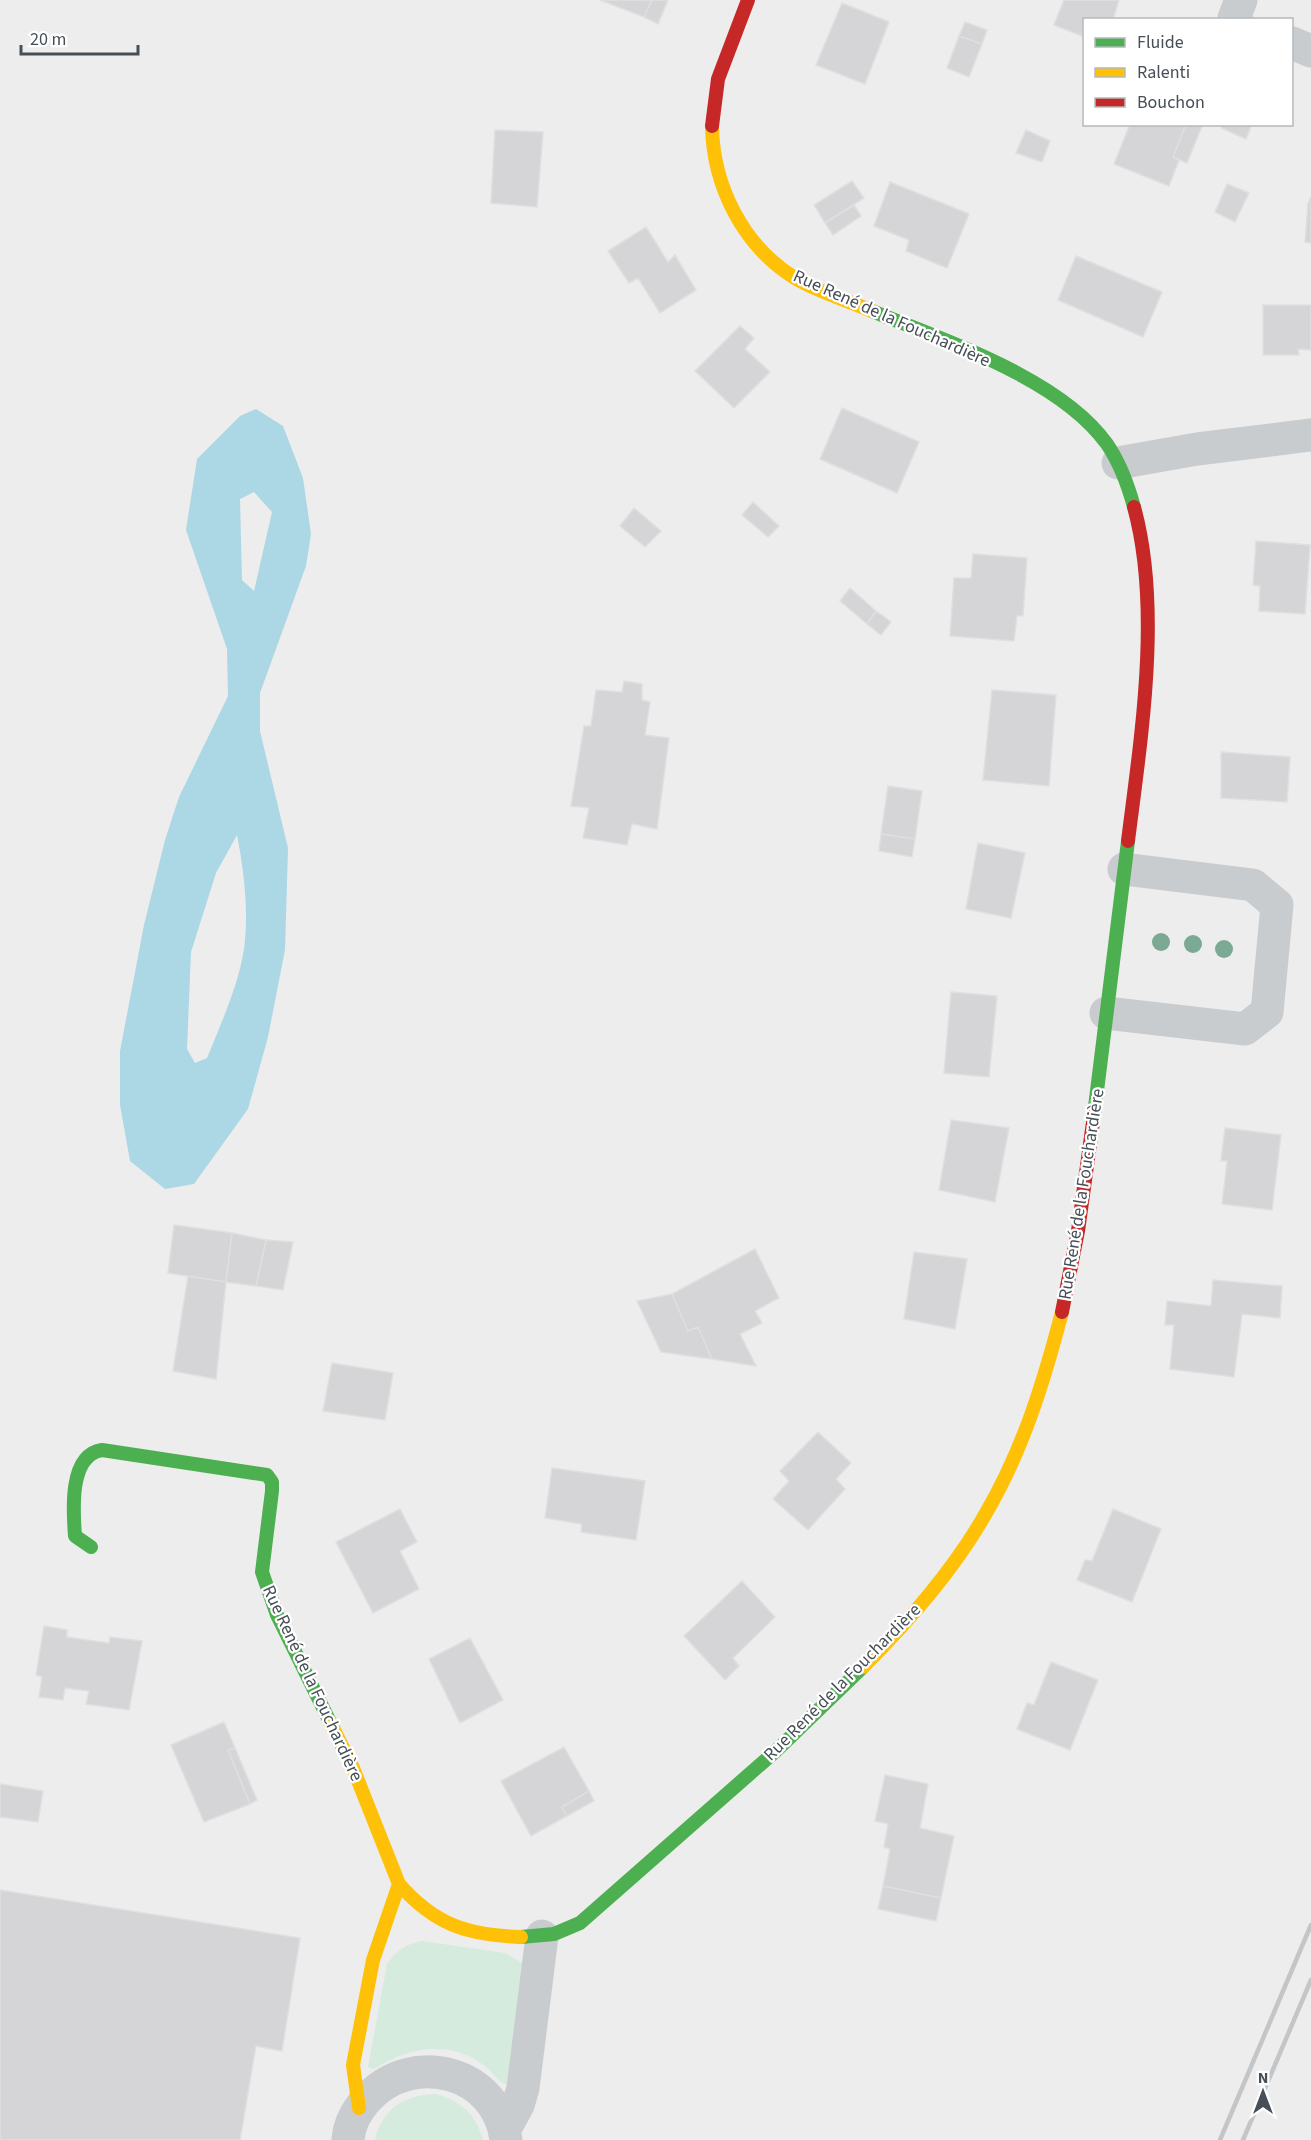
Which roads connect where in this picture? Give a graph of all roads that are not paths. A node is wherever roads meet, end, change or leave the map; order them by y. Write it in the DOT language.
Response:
graph roads {
  1 [pos="748,0"];
  2 [pos="1241,0"];
  3 [pos="1234,18"];
  4 [pos="1293,43"];
  5 [pos="1311,51"];
  6 [pos="1311,435"];
  7 [pos="1118,463"];
  8 [pos="1124,869"];
  9 [pos="1106,1013"];
  10 [pos="90,1547"];
  11 [pos="399,1884"];
  12 [pos="542,1936"];
  13 [pos="359,2108"];
  14 [pos="505,2135"];
  15 [pos="348,2140"];
  1 -- 7 [label="street, Rue René de la Fouchardière"];
  2 -- 3 [label="street"];
  4 -- 5 [label="street"];
  6 -- 7 [label="street"];
  7 -- 8 [label="street, Rue René de la Fouchardière"];
  8 -- 9 [label="street, Rue René de la Fouchardière"];
  8 -- 9 [label="street"];
  9 -- 12 [label="street, Rue René de la Fouchardière"];
  10 -- 11 [label="street, Rue René de la Fouchardière"];
  11 -- 12 [label="street, Rue René de la Fouchardière"];
  11 -- 13 [label="street"];
  12 -- 14 [label="street"];
  13 -- 14 [label="street"];
  13 -- 15 [label="street"];
}
